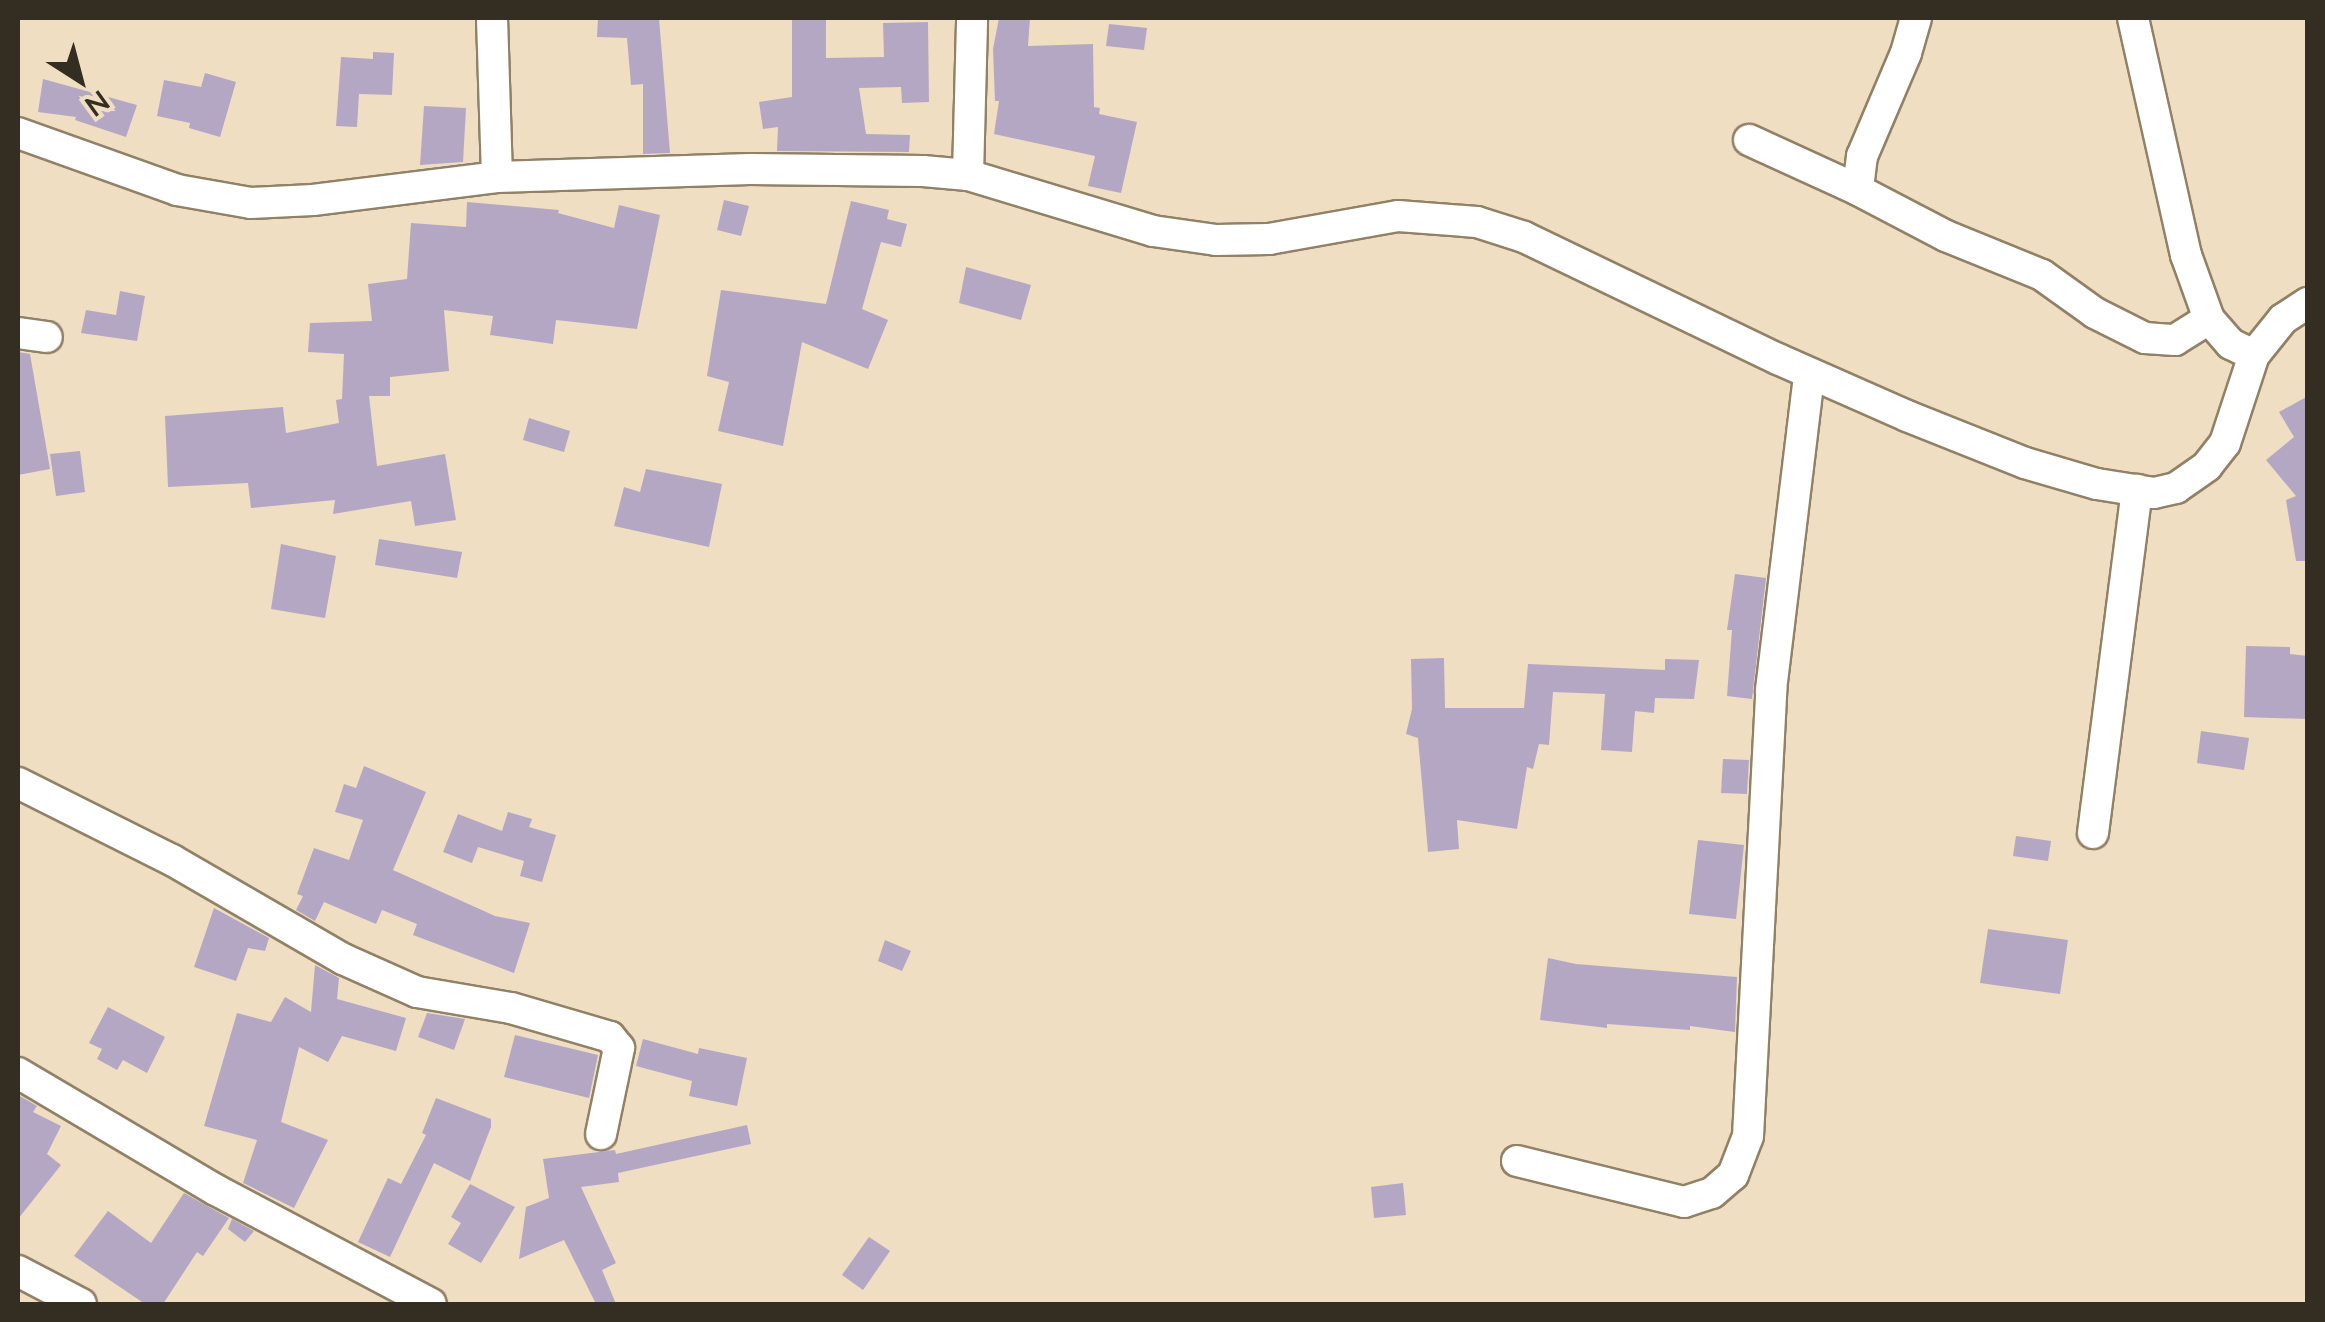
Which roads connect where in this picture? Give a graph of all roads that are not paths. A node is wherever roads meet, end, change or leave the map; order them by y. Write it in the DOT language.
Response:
graph roads {
  1 [pos="492,18"];
  2 [pos="972,18"];
  3 [pos="1916,18"];
  4 [pos="2134,18"];
  5 [pos="18,134"];
  6 [pos="1749,140"];
  7 [pos="968,175"];
  8 [pos="497,177"];
  9 [pos="1858,190"];
  10 [pos="2308,303"];
  11 [pos="2209,319"];
  12 [pos="2254,354"];
  13 [pos="1809,374"];
  14 [pos="2137,490"];
  15 [pos="18,783"];
  16 [pos="2094,833"];
  17 [pos="18,1073"];
  18 [pos="601,1134"];
  19 [pos="1517,1161"];
  20 [pos="18,1271"];
  21 [pos="81,1304"];
  22 [pos="432,1304"];
  1 -- 8 [label="street"];
  2 -- 7 [label="street"];
  3 -- 9 [label="street"];
  4 -- 11 [label="street"];
  5 -- 8 [label="street"];
  6 -- 9 [label="street"];
  7 -- 8 [label="street"];
  7 -- 13 [label="street"];
  9 -- 11 [label="street"];
  10 -- 12 [label="street"];
  11 -- 12 [label="street"];
  12 -- 14 [label="street"];
  13 -- 14 [label="street"];
  13 -- 19 [label="street"];
  14 -- 16 [label="street"];
  15 -- 18 [label="street"];
  17 -- 22 [label="street"];
  20 -- 21 [label="street"];
}
